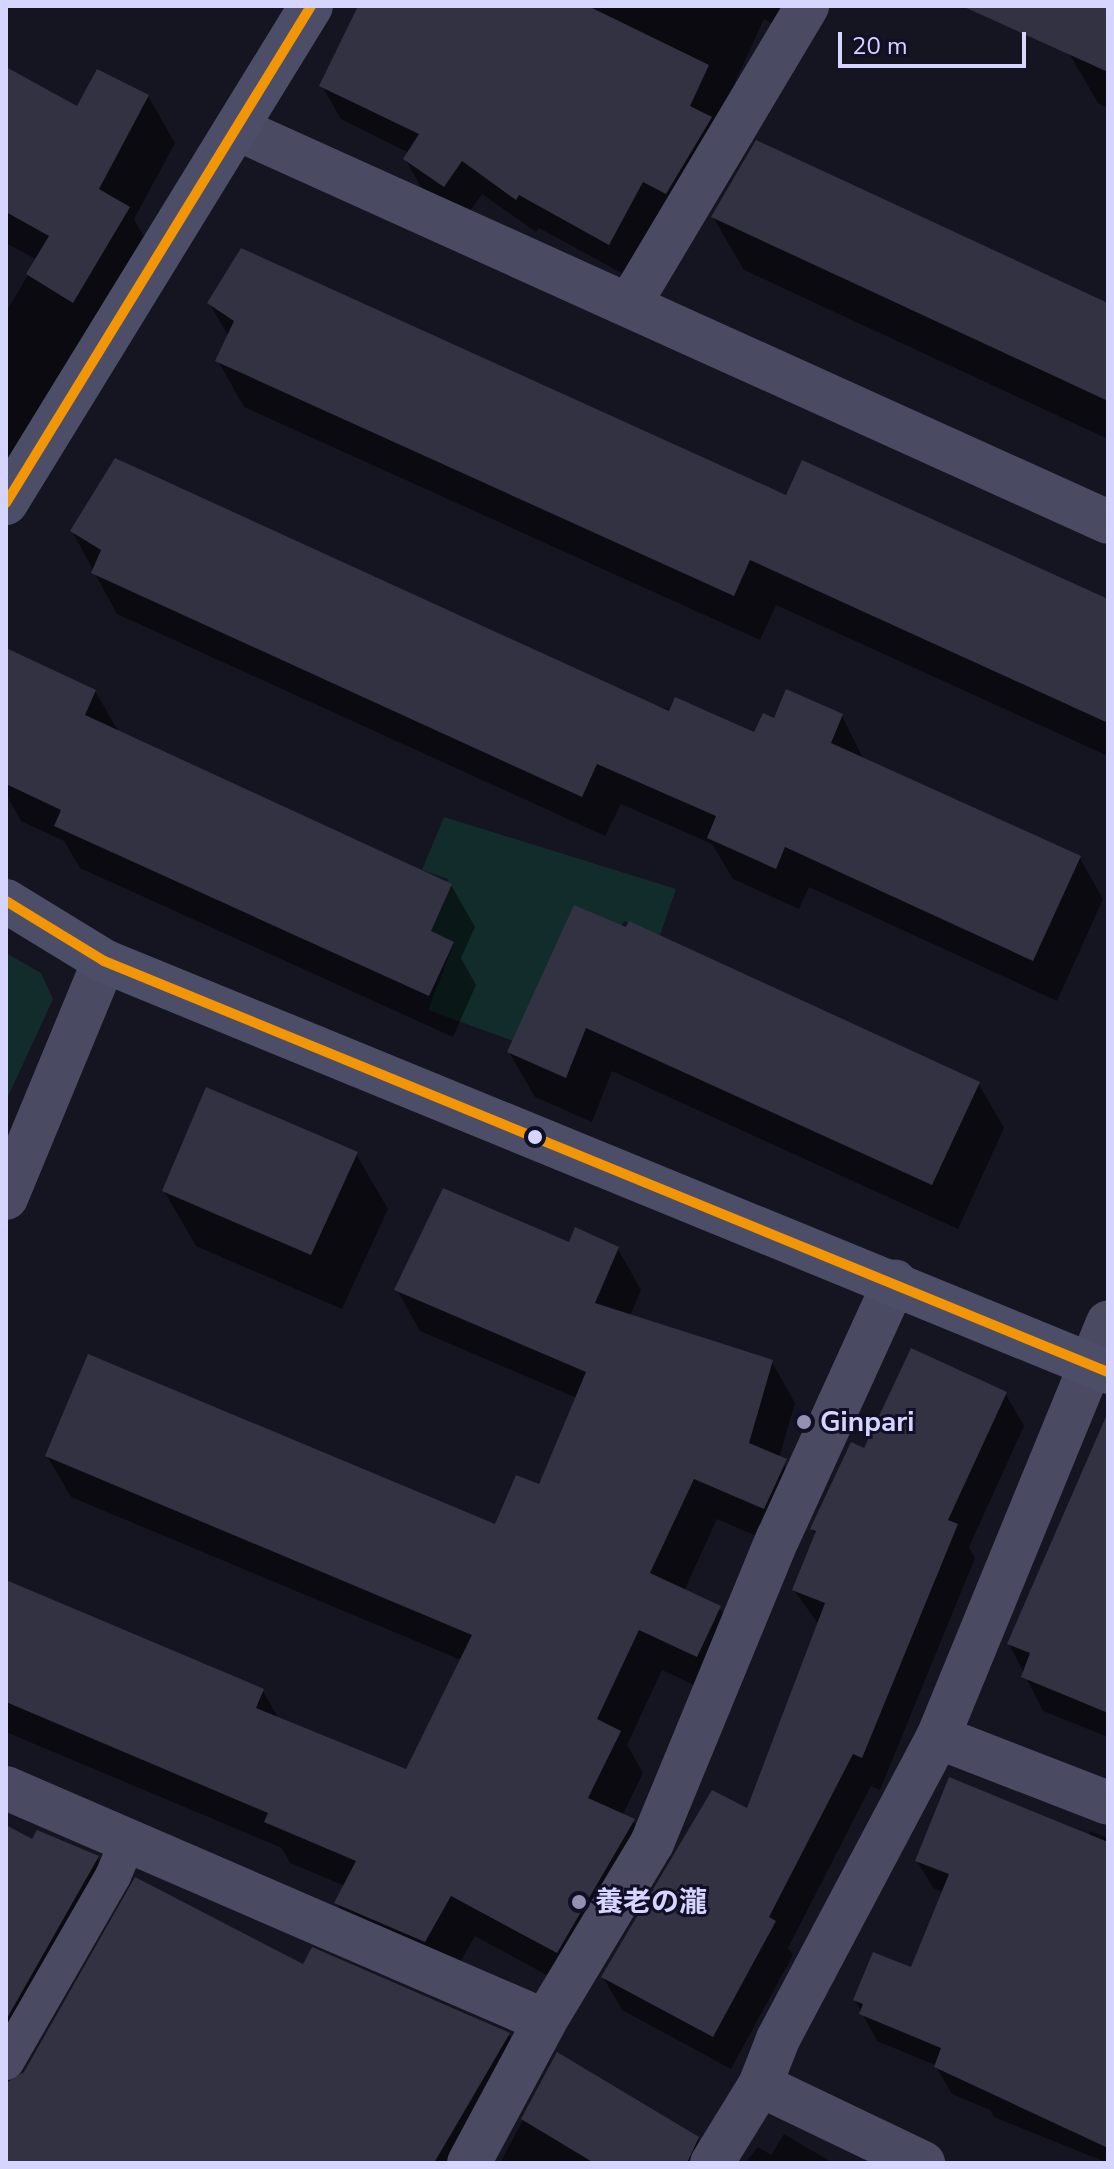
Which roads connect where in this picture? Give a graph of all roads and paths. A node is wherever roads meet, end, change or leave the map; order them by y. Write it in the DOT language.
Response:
graph roads {
  1 [pos="311,6"];
  2 [pos="807,6"];
  3 [pos="240,130"];
  4 [pos="629,305"];
  5 [pos="6,503"];
  6 [pos="1108,522"];
  7 [pos="6,901"];
  8 [pos="104,961"];
  9 [pos="6,1198"];
  10 [pos="895,1281"];
  11 [pos="1108,1322"];
  12 [pos="1099,1368"];
  13 [pos="938,1737"];
  14 [pos="6,1788"];
  15 [pos="1108,1803"];
  16 [pos="128,1840"];
  17 [pos="545,2021"];
  18 [pos="6,2062"];
  19 [pos="760,2085"];
  20 [pos="469,2163"];
  21 [pos="712,2163"];
  22 [pos="923,2163"];
  1 -- 3 [label="street"];
  2 -- 4 [label="street"];
  3 -- 4 [label="street"];
  3 -- 5 [label="street"];
  4 -- 6 [label="street"];
  7 -- 8 [label="street"];
  8 -- 9 [label="street"];
  8 -- 10 [label="street"];
  10 -- 12 [label="street"];
  10 -- 17 [label="street"];
  11 -- 12 [label="street"];
  12 -- 13 [label="street"];
  13 -- 15 [label="street"];
  13 -- 19 [label="street"];
  14 -- 16 [label="street"];
  16 -- 17 [label="street"];
  16 -- 18 [label="lane"];
  17 -- 20 [label="street"];
  19 -- 21 [label="street"];
  19 -- 22 [label="street"];
}
